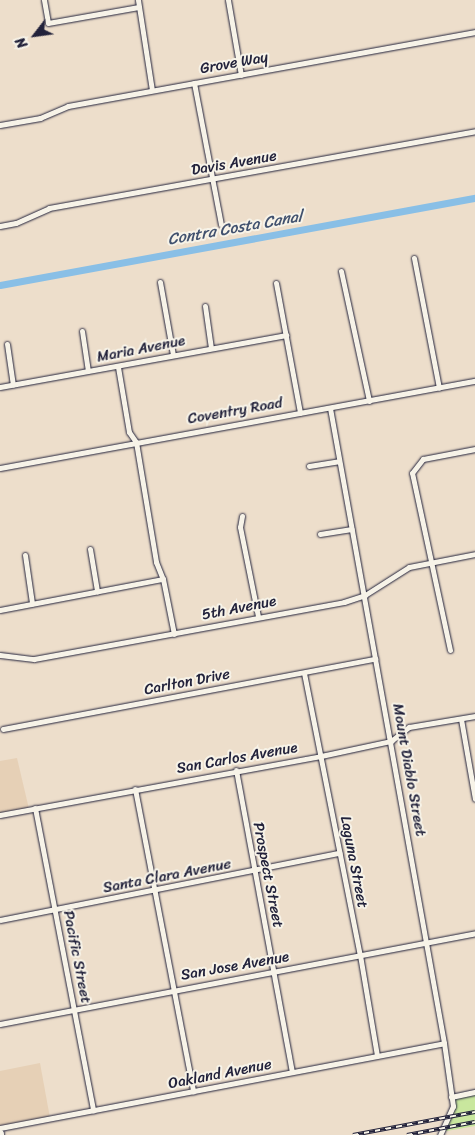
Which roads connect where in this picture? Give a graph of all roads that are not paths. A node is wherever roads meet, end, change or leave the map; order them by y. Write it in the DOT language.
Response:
graph roads {
  1 [pos="44,0"];
  2 [pos="138,0"];
  3 [pos="228,0"];
  4 [pos="139,7"];
  5 [pos="475,32"];
  6 [pos="241,74"];
  7 [pos="194,83"];
  8 [pos="152,90"];
  9 [pos="0,125"];
  10 [pos="475,132"];
  11 [pos="213,180"];
  12 [pos="221,224"];
  13 [pos="0,226"];
  14 [pos="414,258"];
  15 [pos="341,272"];
  16 [pos="160,282"];
  17 [pos="276,283"];
  18 [pos="205,306"];
  19 [pos="82,331"];
  20 [pos="286,335"];
  21 [pos="7,344"];
  22 [pos="211,348"];
  23 [pos="173,355"];
  24 [pos="118,367"];
  25 [pos="88,371"];
  26 [pos="475,381"];
  27 [pos="13,384"];
  28 [pos="0,387"];
  29 [pos="439,388"];
  30 [pos="369,401"];
  31 [pos="330,408"];
  32 [pos="300,413"];
  33 [pos="136,442"];
  34 [pos="475,449"];
  35 [pos="339,461"];
  36 [pos="309,466"];
  37 [pos="0,468"];
  38 [pos="242,516"];
  39 [pos="352,529"];
  40 [pos="320,534"];
  41 [pos="90,549"];
  42 [pos="475,554"];
  43 [pos="25,555"];
  44 [pos="432,562"];
  45 [pos="163,578"];
  46 [pos="97,591"];
  47 [pos="365,596"];
  48 [pos="32,603"];
  49 [pos="0,610"];
  50 [pos="258,616"];
  51 [pos="174,634"];
  52 [pos="450,650"];
  53 [pos="0,655"];
  54 [pos="375,659"];
  55 [pos="304,673"];
  56 [pos="475,716"];
  57 [pos="461,719"];
  58 [pos="3,729"];
  59 [pos="391,741"];
  60 [pos="321,756"];
  61 [pos="236,770"];
  62 [pos="135,789"];
  63 [pos="475,799"];
  64 [pos="35,808"];
  65 [pos="0,815"];
  66 [pos="339,853"];
  67 [pos="255,872"];
  68 [pos="155,891"];
  69 [pos="55,910"];
  70 [pos="0,920"];
  71 [pos="475,933"];
  72 [pos="428,943"];
  73 [pos="360,956"];
  74 [pos="274,972"];
  75 [pos="174,990"];
  76 [pos="74,1009"];
  77 [pos="0,1024"];
  78 [pos="444,1044"];
  79 [pos="377,1056"];
  80 [pos="292,1072"];
  81 [pos="193,1091"];
  82 [pos="475,1092"];
  83 [pos="452,1097"];
  84 [pos="93,1110"];
  85 [pos="0,1128"];
  86 [pos="440,1135"];
  1 -- 4 [label="street"];
  2 -- 4 [label="street"];
  3 -- 6 [label="street"];
  4 -- 8 [label="street"];
  5 -- 6 [label="street, Grove Way"];
  6 -- 7 [label="street, Grove Way"];
  7 -- 8 [label="street, Grove Way"];
  7 -- 11 [label="street"];
  8 -- 9 [label="street, Grove Way"];
  10 -- 11 [label="street, Davis Avenue"];
  11 -- 12 [label="street"];
  11 -- 13 [label="street, Davis Avenue"];
  14 -- 29 [label="street"];
  15 -- 30 [label="street"];
  16 -- 23 [label="street"];
  17 -- 20 [label="street"];
  18 -- 22 [label="street"];
  19 -- 25 [label="street"];
  20 -- 22 [label="street, Maria Avenue"];
  20 -- 32 [label="street"];
  21 -- 27 [label="street"];
  22 -- 23 [label="street, Maria Avenue"];
  23 -- 24 [label="street, Maria Avenue"];
  24 -- 25 [label="street, Maria Avenue"];
  24 -- 33 [label="street"];
  25 -- 27 [label="street, Maria Avenue"];
  26 -- 29 [label="street, Coventry Road"];
  27 -- 28 [label="street, Maria Avenue"];
  29 -- 30 [label="street, Coventry Road"];
  30 -- 31 [label="street, Coventry Road"];
  31 -- 32 [label="street, Coventry Road"];
  31 -- 35 [label="street, Mount Diablo Street"];
  32 -- 33 [label="street, Coventry Road"];
  33 -- 37 [label="street, Coventry Road"];
  33 -- 45 [label="street"];
  34 -- 44 [label="street"];
  35 -- 36 [label="street"];
  35 -- 39 [label="street, Mount Diablo Street"];
  38 -- 50 [label="street"];
  39 -- 40 [label="street"];
  39 -- 47 [label="street, Mount Diablo Street"];
  41 -- 46 [label="street"];
  42 -- 44 [label="street, 5th Avenue"];
  43 -- 48 [label="street"];
  44 -- 47 [label="street, 5th Avenue"];
  44 -- 52 [label="street"];
  45 -- 46 [label="street"];
  45 -- 51 [label="street"];
  46 -- 48 [label="street"];
  47 -- 50 [label="street, 5th Avenue"];
  47 -- 54 [label="street, Mount Diablo Street"];
  48 -- 49 [label="street"];
  50 -- 51 [label="street, 5th Avenue"];
  51 -- 53 [label="street, 5th Avenue"];
  54 -- 55 [label="street, Carlton Drive"];
  54 -- 59 [label="street, Mount Diablo Street"];
  55 -- 58 [label="street, Carlton Drive"];
  55 -- 60 [label="street, Laguna Street"];
  56 -- 57 [label="street, San Carlos Avenue"];
  57 -- 59 [label="street, San Carlos Avenue"];
  57 -- 63 [label="street"];
  59 -- 60 [label="street, San Carlos Avenue"];
  59 -- 72 [label="street, Mount Diablo Street"];
  60 -- 61 [label="street, San Carlos Avenue"];
  60 -- 66 [label="street, Laguna Street"];
  61 -- 62 [label="street, San Carlos Avenue"];
  61 -- 67 [label="street, Prospect Street"];
  62 -- 64 [label="street, San Carlos Avenue"];
  62 -- 68 [label="street"];
  64 -- 65 [label="street, San Carlos Avenue"];
  64 -- 69 [label="street, Pacific Street"];
  66 -- 67 [label="street, Santa Clara Avenue"];
  66 -- 73 [label="street, Laguna Street"];
  67 -- 68 [label="street, Santa Clara Avenue"];
  67 -- 74 [label="street, Prospect Street"];
  68 -- 69 [label="street, Santa Clara Avenue"];
  68 -- 75 [label="street"];
  69 -- 70 [label="street, Santa Clara Avenue"];
  69 -- 76 [label="street, Pacific Street"];
  71 -- 72 [label="street, San Jose Avenue"];
  72 -- 73 [label="street, San Jose Avenue"];
  72 -- 78 [label="street, Mount Diablo Street"];
  73 -- 74 [label="street, San Jose Avenue"];
  73 -- 79 [label="street, Laguna Street"];
  74 -- 75 [label="street, San Jose Avenue"];
  74 -- 80 [label="street, Prospect Street"];
  75 -- 76 [label="street, San Jose Avenue"];
  75 -- 81 [label="street"];
  76 -- 77 [label="street, San Jose Avenue"];
  76 -- 84 [label="street, Pacific Street"];
  78 -- 79 [label="street, Oakland Avenue"];
  78 -- 83 [label="street, Mount Diablo Street"];
  79 -- 80 [label="street, Oakland Avenue"];
  80 -- 81 [label="street, Oakland Avenue"];
  81 -- 84 [label="street, Oakland Avenue"];
  82 -- 83 [label="street"];
  83 -- 86 [label="street, Mount Diablo Street"];
  84 -- 85 [label="street, Oakland Avenue"];
}
